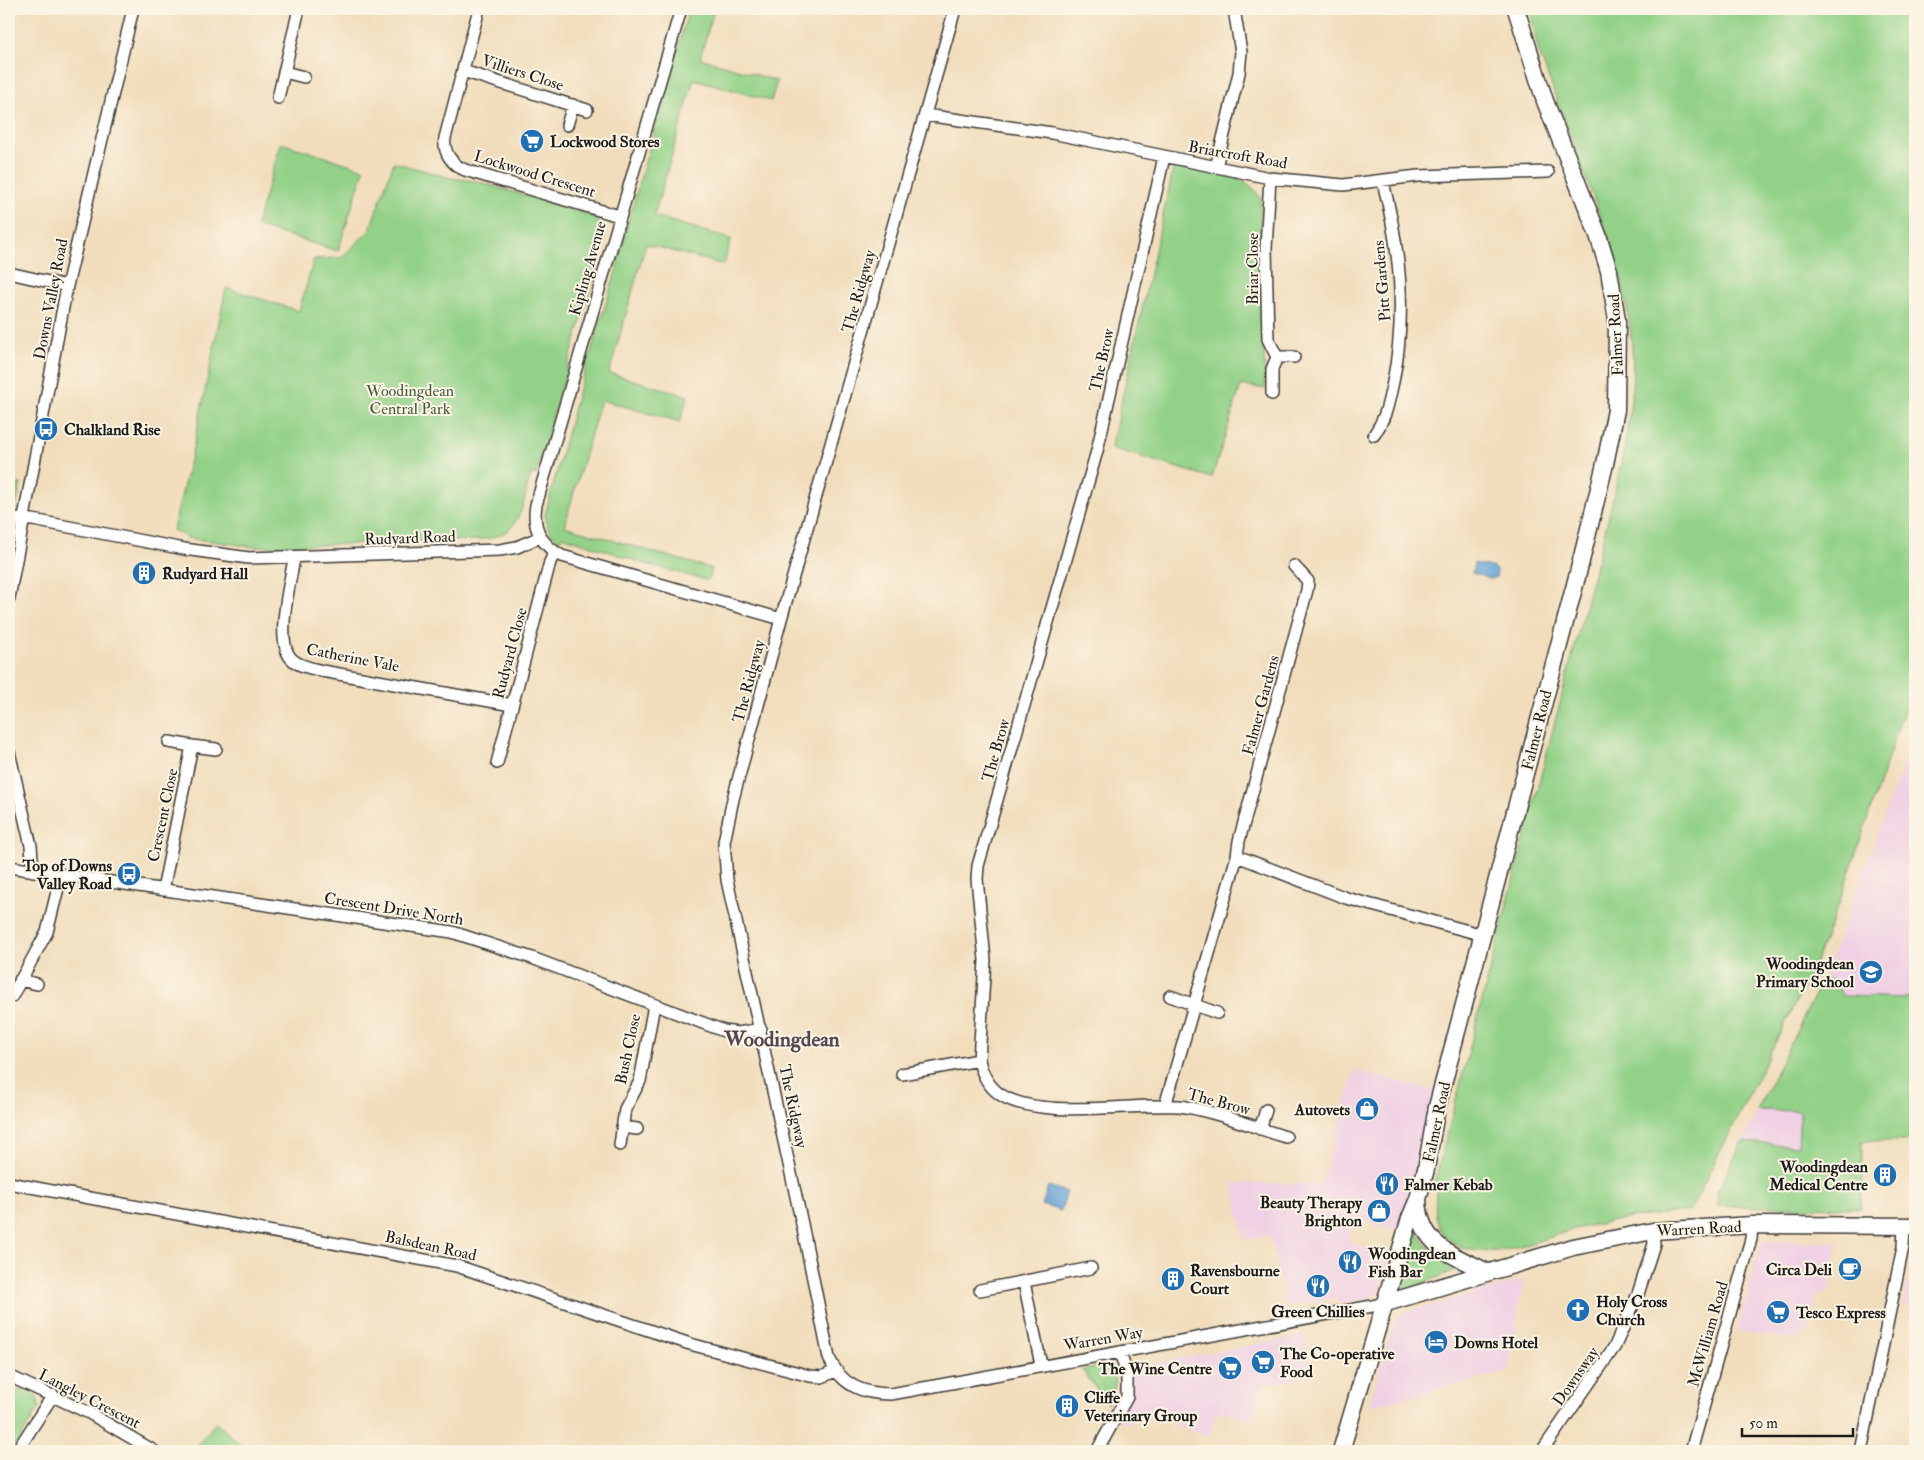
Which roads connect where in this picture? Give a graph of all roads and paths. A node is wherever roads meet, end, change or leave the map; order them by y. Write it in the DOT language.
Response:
graph roads {
  1 [pos="133,9"];
  2 [pos="299,9"];
  3 [pos="479,9"];
  4 [pos="681,9"];
  5 [pos="955,9"];
  6 [pos="1234,9"];
  7 [pos="1516,9"];
  8 [pos="463,71"];
  9 [pos="284,72"];
  10 [pos="304,77"];
  11 [pos="278,98"];
  12 [pos="573,106"];
  13 [pos="587,110"];
  14 [pos="925,115"];
  15 [pos="567,125"];
  16 [pos="1164,157"];
  17 [pos="1216,167"];
  18 [pos="1548,172"];
  19 [pos="1270,178"];
  20 [pos="1383,182"];
  21 [pos="619,216"];
  22 [pos="9,273"];
  23 [pos="67,286"];
  24 [pos="1277,357"];
  25 [pos="1294,357"];
  26 [pos="1272,394"];
  27 [pos="1374,435"];
  28 [pos="9,519"];
  29 [pos="25,520"];
  30 [pos="540,537"];
  31 [pos="555,552"];
  32 [pos="294,558"];
  33 [pos="1294,566"];
  34 [pos="9,598"];
  35 [pos="781,619"];
  36 [pos="512,705"];
  37 [pos="169,742"];
  38 [pos="192,746"];
  39 [pos="216,749"];
  40 [pos="9,752"];
  41 [pos="497,763"];
  42 [pos="1237,856"];
  43 [pos="9,867"];
  44 [pos="33,871"];
  45 [pos="61,876"];
  46 [pos="163,890"];
  47 [pos="1483,935"];
  48 [pos="20,980"];
  49 [pos="37,984"];
  50 [pos="12,996"];
  51 [pos="1170,996"];
  52 [pos="1193,1005"];
  53 [pos="654,1006"];
  54 [pos="1217,1013"];
  55 [pos="761,1029"];
  56 [pos="979,1060"];
  57 [pos="902,1074"];
  58 [pos="1165,1106"];
  59 [pos="1266,1110"];
  60 [pos="622,1127"];
  61 [pos="637,1129"];
  62 [pos="1260,1129"];
  63 [pos="1286,1137"];
  64 [pos="620,1145"];
  65 [pos="9,1183"];
  66 [pos="1418,1199"];
  67 [pos="1752,1225"];
  68 [pos="1910,1226"];
  69 [pos="1653,1231"];
  70 [pos="1091,1268"];
  71 [pos="1487,1272"];
  72 [pos="1024,1282"];
  73 [pos="980,1290"];
  74 [pos="1383,1304"];
  75 [pos="1120,1352"];
  76 [pos="1041,1365"];
  77 [pos="835,1371"];
  78 [pos="10,1378"];
  79 [pos="52,1395"];
  80 [pos="17,1451"];
  81 [pos="154,1451"];
  82 [pos="1097,1451"];
  83 [pos="1341,1451"];
  84 [pos="1542,1451"];
  85 [pos="1691,1451"];
  86 [pos="1862,1451"];
  1 -- 23 [label="street, Downs Valley Road"];
  2 -- 9 [label="street"];
  3 -- 8 [label="street, Lockwood Crescent"];
  4 -- 21 [label="street, Kipling Avenue"];
  5 -- 14 [label="street, The Ridgway"];
  6 -- 17 [label="street"];
  7 -- 47 [label="main road, Falmer Road"];
  8 -- 12 [label="street, Villiers Close"];
  8 -- 21 [label="street, Lockwood Crescent"];
  9 -- 10 [label="street"];
  9 -- 11 [label="street"];
  12 -- 13 [label="street, Villiers Close"];
  12 -- 15 [label="street, Villiers Close"];
  14 -- 16 [label="street, Briarcroft Road"];
  14 -- 35 [label="street, The Ridgway"];
  16 -- 17 [label="street, Briarcroft Road"];
  16 -- 56 [label="street, The Brow"];
  17 -- 19 [label="street, Briarcroft Road"];
  18 -- 20 [label="street, Briarcroft Road"];
  19 -- 20 [label="street, Briarcroft Road"];
  19 -- 24 [label="street, Briar Close"];
  20 -- 27 [label="street, Pitt Gardens"];
  21 -- 30 [label="street, Kipling Avenue"];
  22 -- 23 [label="street"];
  23 -- 29 [label="street, Downs Valley Road"];
  24 -- 25 [label="street"];
  24 -- 26 [label="street"];
  28 -- 29 [label="street, Rudyard Road"];
  29 -- 32 [label="street, Rudyard Road"];
  29 -- 34 [label="street, Downs Valley Road"];
  30 -- 31 [label="street"];
  30 -- 32 [label="street, Rudyard Road"];
  31 -- 35 [label="street"];
  31 -- 36 [label="street, Rudyard Close"];
  32 -- 36 [label="street, Catherine Vale"];
  33 -- 42 [label="street, Falmer Gardens"];
  35 -- 55 [label="street, The Ridgway"];
  36 -- 41 [label="street, Rudyard Close"];
  37 -- 38 [label="street"];
  38 -- 39 [label="street"];
  38 -- 46 [label="street, Crescent Close"];
  40 -- 44 [label="street"];
  42 -- 47 [label="street"];
  42 -- 52 [label="street, Falmer Gardens"];
  43 -- 44 [label="street, Crescent Drive North"];
  44 -- 45 [label="street, Crescent Drive North"];
  45 -- 46 [label="street, Crescent Drive North"];
  45 -- 48 [label="street"];
  46 -- 53 [label="street, Crescent Drive North"];
  47 -- 66 [label="main road, Falmer Road"];
  48 -- 49 [label="street"];
  48 -- 50 [label="street"];
  51 -- 52 [label="street"];
  52 -- 54 [label="street"];
  52 -- 58 [label="street, Falmer Gardens"];
  53 -- 55 [label="street, Crescent Drive North"];
  53 -- 60 [label="street, Bush Close"];
  55 -- 77 [label="street, The Ridgway"];
  56 -- 57 [label="street"];
  56 -- 58 [label="street, The Brow"];
  58 -- 62 [label="street, The Brow"];
  59 -- 62 [label="street, The Brow"];
  60 -- 61 [label="street"];
  60 -- 64 [label="street, Bush Close"];
  62 -- 63 [label="street, The Brow"];
  65 -- 77 [label="street, Balsdean Road"];
  66 -- 71 [label="main road"];
  66 -- 74 [label="main road, Falmer Road"];
  67 -- 68 [label="main road, Warren Road"];
  67 -- 69 [label="main road, Warren Road"];
  67 -- 85 [label="street, McWilliam Road"];
  68 -- 86 [label="street"];
  69 -- 71 [label="main road, Warren Road"];
  69 -- 84 [label="street, Downsway"];
  70 -- 72 [label="street"];
  71 -- 74 [label="main road, Warren Road"];
  72 -- 73 [label="street"];
  72 -- 76 [label="street"];
  74 -- 75 [label="street, Warren Way"];
  74 -- 83 [label="main road, Falmer Road"];
  75 -- 76 [label="street, Warren Way"];
  75 -- 82 [label="street"];
  76 -- 77 [label="street, Warren Way"];
  78 -- 79 [label="street, Langley Crescent"];
  79 -- 80 [label="street"];
  79 -- 81 [label="street, Langley Crescent"];
}
